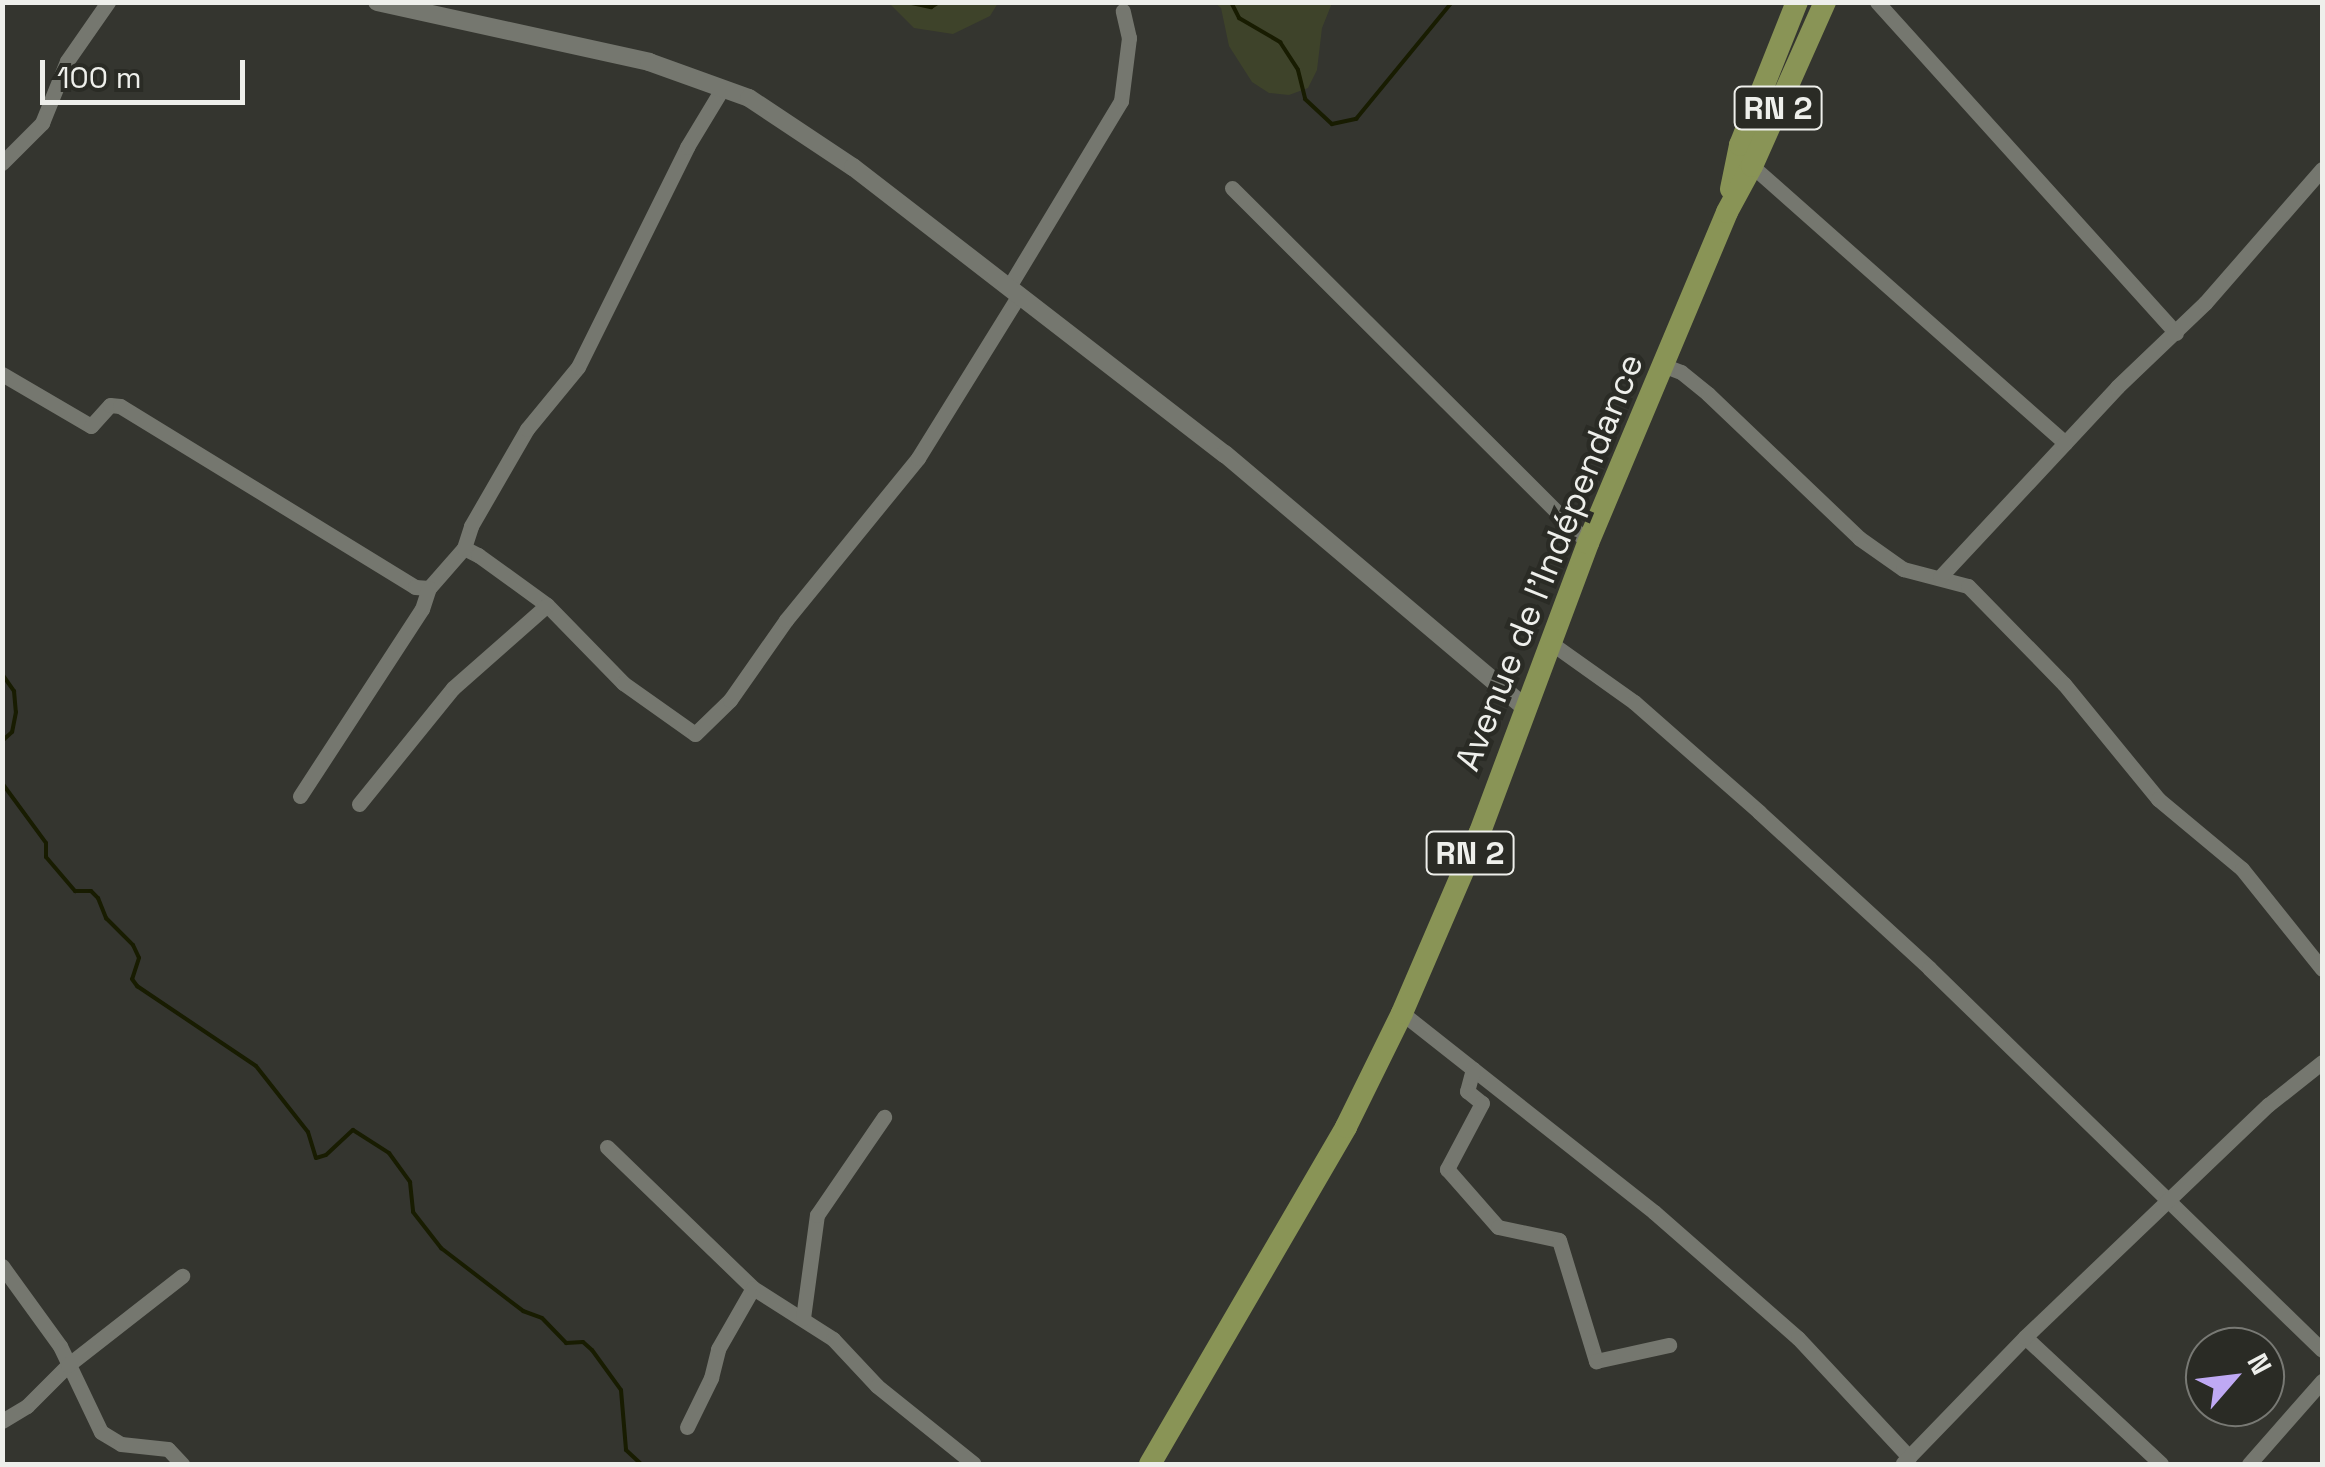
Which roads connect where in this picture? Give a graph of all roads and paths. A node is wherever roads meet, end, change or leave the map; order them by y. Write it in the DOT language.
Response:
graph roads {
  1 [pos="108,2"];
  2 [pos="377,2"];
  3 [pos="1797,2"];
  4 [pos="1825,2"];
  5 [pos="1876,2"];
  6 [pos="1123,11"];
  7 [pos="722,89"];
  8 [pos="2,163"];
  9 [pos="1752,166"];
  10 [pos="2322,168"];
  11 [pos="1232,188"];
  12 [pos="1727,212"];
  13 [pos="1014,291"];
  14 [pos="2176,332"];
  15 [pos="1665,366"];
  16 [pos="2,374"];
  17 [pos="2066,443"];
  18 [pos="1588,543"];
  19 [pos="464,548"];
  20 [pos="1940,577"];
  21 [pos="429,588"];
  22 [pos="547,605"];
  23 [pos="1551,643"];
  24 [pos="1526,708"];
  25 [pos="300,796"];
  26 [pos="359,804"];
  27 [pos="2322,969"];
  28 [pos="1402,1013"];
  29 [pos="2322,1062"];
  30 [pos="1473,1069"];
  31 [pos="884,1116"];
  32 [pos="607,1147"];
  33 [pos="2172,1201"];
  34 [pos="2,1266"];
  35 [pos="182,1276"];
  36 [pos="753,1288"];
  37 [pos="803,1318"];
  38 [pos="2025,1337"];
  39 [pos="1669,1345"];
  40 [pos="2322,1350"];
  41 [pos="68,1366"];
  42 [pos="2322,1381"];
  43 [pos="2,1421"];
  44 [pos="687,1427"];
  45 [pos="1905,1461"];
  46 [pos="182,1464"];
  47 [pos="974,1464"];
  48 [pos="1150,1464"];
  49 [pos="2161,1464"];
  50 [pos="2249,1464"];
  1 -- 8 [label="street"];
  2 -- 7 [label="street"];
  3 -- 12 [label="main road, Avenue de l'Indépendance / RN 2"];
  4 -- 9 [label="main road, Avenue de l'Indépendance / RN 2"];
  5 -- 14 [label="street"];
  6 -- 13 [label="street"];
  7 -- 13 [label="street"];
  7 -- 19 [label="street"];
  9 -- 12 [label="main road, Avenue de l'Indépendance / RN 2"];
  9 -- 17 [label="street"];
  10 -- 14 [label="street"];
  11 -- 18 [label="street"];
  12 -- 15 [label="main road, Avenue de l'Indépendance / RN 2"];
  13 -- 22 [label="street"];
  13 -- 24 [label="street"];
  14 -- 17 [label="street"];
  15 -- 18 [label="main road, Avenue de l'Indépendance / RN 2"];
  15 -- 20 [label="street"];
  16 -- 21 [label="street"];
  17 -- 20 [label="street"];
  18 -- 23 [label="main road, Avenue de l'Indépendance / RN 2"];
  19 -- 21 [label="street"];
  19 -- 22 [label="street"];
  20 -- 27 [label="street"];
  21 -- 25 [label="street"];
  22 -- 26 [label="street"];
  23 -- 24 [label="main road, Avenue de l'Indépendance / RN 2"];
  23 -- 33 [label="street"];
  24 -- 28 [label="main road, Avenue de l'Indépendance / RN 2"];
  28 -- 30 [label="street"];
  28 -- 48 [label="main road, Avenue de l'Indépendance / RN 2"];
  29 -- 33 [label="street"];
  30 -- 39 [label="street"];
  30 -- 45 [label="street"];
  31 -- 37 [label="street"];
  32 -- 36 [label="street"];
  33 -- 38 [label="street"];
  33 -- 40 [label="street"];
  34 -- 41 [label="street"];
  35 -- 41 [label="street"];
  36 -- 37 [label="street"];
  36 -- 44 [label="street"];
  37 -- 47 [label="street"];
  38 -- 45 [label="street"];
  38 -- 49 [label="street"];
  41 -- 43 [label="street"];
  41 -- 46 [label="street"];
  42 -- 50 [label="street"];
}
